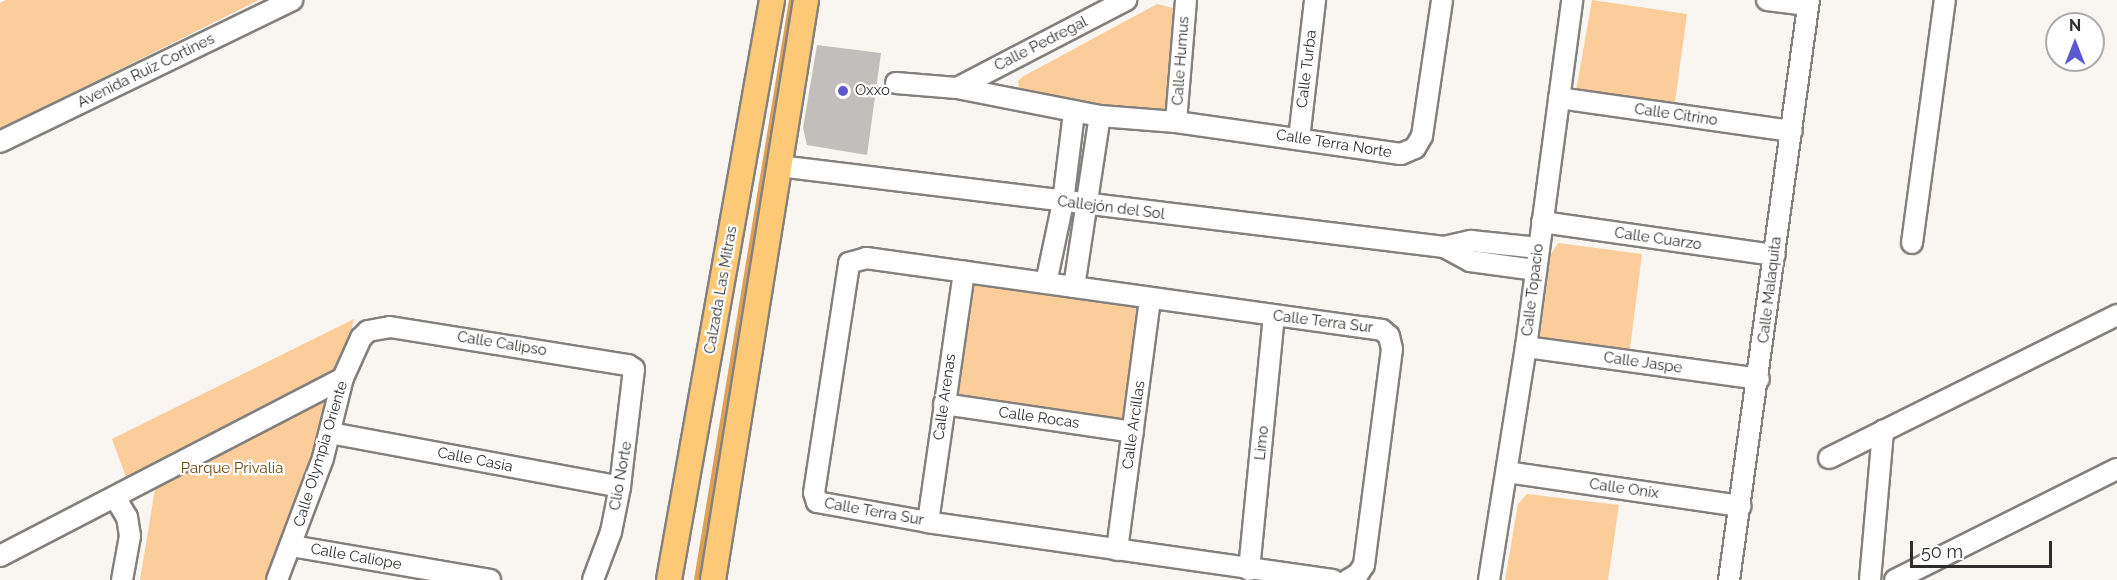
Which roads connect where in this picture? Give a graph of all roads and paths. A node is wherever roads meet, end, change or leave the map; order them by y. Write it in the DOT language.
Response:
graph roads {
  1 [pos="292,0"];
  2 [pos="772,0"];
  3 [pos="807,0"];
  4 [pos="1125,0"];
  5 [pos="1186,0"];
  6 [pos="1315,0"];
  7 [pos="1442,0"];
  8 [pos="1572,0"];
  9 [pos="1767,0"];
  10 [pos="1945,0"];
  11 [pos="1809,3"];
  12 [pos="896,83"];
  13 [pos="957,88"];
  14 [pos="1559,98"];
  15 [pos="1074,112"];
  16 [pos="1100,116"];
  17 [pos="1176,122"];
  18 [pos="1792,131"];
  19 [pos="1299,139"];
  20 [pos="0,142"];
  21 [pos="779,165"];
  22 [pos="1063,202"];
  23 [pos="1088,206"];
  24 [pos="1542,222"];
  25 [pos="1912,243"];
  26 [pos="1444,246"];
  27 [pos="1539,248"];
  28 [pos="1775,255"];
  29 [pos="1536,270"];
  30 [pos="964,272"];
  31 [pos="1046,283"];
  32 [pos="1074,287"];
  33 [pos="1150,300"];
  34 [pos="2117,315"];
  35 [pos="1274,317"];
  36 [pos="368,331"];
  37 [pos="1526,347"];
  38 [pos="634,369"];
  39 [pos="343,378"];
  40 [pos="1759,379"];
  41 [pos="944,404"];
  42 [pos="1883,431"];
  43 [pos="1134,432"];
  44 [pos="330,433"];
  45 [pos="1829,458"];
  46 [pos="2117,469"];
  47 [pos="1507,472"];
  48 [pos="620,487"];
  49 [pos="116,499"];
  50 [pos="1741,506"];
  51 [pos="928,522"];
  52 [pos="292,546"];
  53 [pos="1117,550"];
  54 [pos="0,556"];
  55 [pos="1249,570"];
  56 [pos="122,580"];
  57 [pos="277,580"];
  58 [pos="490,580"];
  59 [pos="593,580"];
  60 [pos="669,580"];
  61 [pos="713,580"];
  62 [pos="1333,580"];
  63 [pos="1348,580"];
  64 [pos="1489,580"];
  65 [pos="1729,580"];
  66 [pos="1870,580"];
  67 [pos="1895,580"];
  1 -- 20 [label="street, Avenida Ruiz Cortines"];
  2 -- 60 [label="main road, Calzada Las Mitras"];
  3 -- 21 [label="main road"];
  4 -- 13 [label="street, Calle Pedregal"];
  5 -- 17 [label="street, Calle Humus"];
  6 -- 19 [label="street, Calle Turba"];
  7 -- 19 [label="street, Calle Terra Norte"];
  8 -- 14 [label="street, Calle Topacio"];
  9 -- 11 [label="street"];
  10 -- 25 [label="street"];
  11 -- 18 [label="street, Calle Malaquita"];
  12 -- 13 [label="street, Calle Terra Norte"];
  13 -- 15 [label="street, Calle Terra Norte"];
  14 -- 18 [label="street, Calle Citrino"];
  14 -- 24 [label="street, Calle Topacio"];
  15 -- 16 [label="street, Calle Terra Norte"];
  15 -- 22 [label="street"];
  16 -- 17 [label="street, Calle Terra Norte"];
  16 -- 23 [label="street"];
  17 -- 19 [label="street, Calle Terra Norte"];
  18 -- 28 [label="street, Calle Malaquita"];
  21 -- 22 [label="street, Callejón del Sol"];
  21 -- 61 [label="main road"];
  22 -- 23 [label="street, Callejón del Sol"];
  22 -- 31 [label="street"];
  23 -- 26 [label="street, Callejón del Sol"];
  23 -- 32 [label="street"];
  24 -- 27 [label="street, Calle Topacio"];
  24 -- 28 [label="street, Calle Cuarzo"];
  26 -- 27 [label="street, Callejón del Sol"];
  26 -- 29 [label="street, Callejón del Sol"];
  27 -- 29 [label="street, Calle Topacio"];
  28 -- 40 [label="street, Calle Malaquita"];
  29 -- 37 [label="street, Calle Topacio"];
  30 -- 31 [label="street, Calle Terra Sur"];
  30 -- 41 [label="street, Calle Arenas"];
  30 -- 51 [label="street, Calle Terra Sur"];
  31 -- 32 [label="street, Calle Terra Sur"];
  32 -- 33 [label="street, Calle Terra Sur"];
  33 -- 35 [label="street, Calle Terra Sur"];
  33 -- 43 [label="street, Calle Arcillas"];
  34 -- 42 [label="street"];
  35 -- 55 [label="street, Limo"];
  35 -- 63 [label="street, Calle Terra Sur"];
  36 -- 38 [label="street, Calle Calipso"];
  36 -- 39 [label="street, Calle Olympia Oriente"];
  37 -- 40 [label="street, Calle Jaspe"];
  37 -- 47 [label="street, Calle Topacio"];
  38 -- 48 [label="street, Clío Norte"];
  39 -- 44 [label="street, Calle Olympia Oriente"];
  39 -- 49 [label="street"];
  40 -- 50 [label="street, Calle Malaquita"];
  41 -- 43 [label="street, Calle Rocas"];
  41 -- 51 [label="street, Calle Arenas"];
  42 -- 45 [label="street"];
  42 -- 66 [label="street"];
  43 -- 53 [label="street, Calle Arcillas"];
  44 -- 48 [label="street, Calle Casia"];
  44 -- 52 [label="street, Calle Olympia Oriente"];
  46 -- 67 [label="street"];
  47 -- 50 [label="street, Calle Onix"];
  47 -- 64 [label="street, Calle Topacio"];
  48 -- 59 [label="street, Clío Norte"];
  49 -- 54 [label="street"];
  49 -- 56 [label="street"];
  50 -- 65 [label="street, Calle Malaquita"];
  51 -- 53 [label="street, Calle Terra Sur"];
  52 -- 57 [label="street, Calle Olympia Oriente"];
  52 -- 58 [label="street, Calle Caliope"];
  53 -- 55 [label="street, Calle Terra Sur"];
  55 -- 62 [label="street, Calle Terra Sur"];
}
